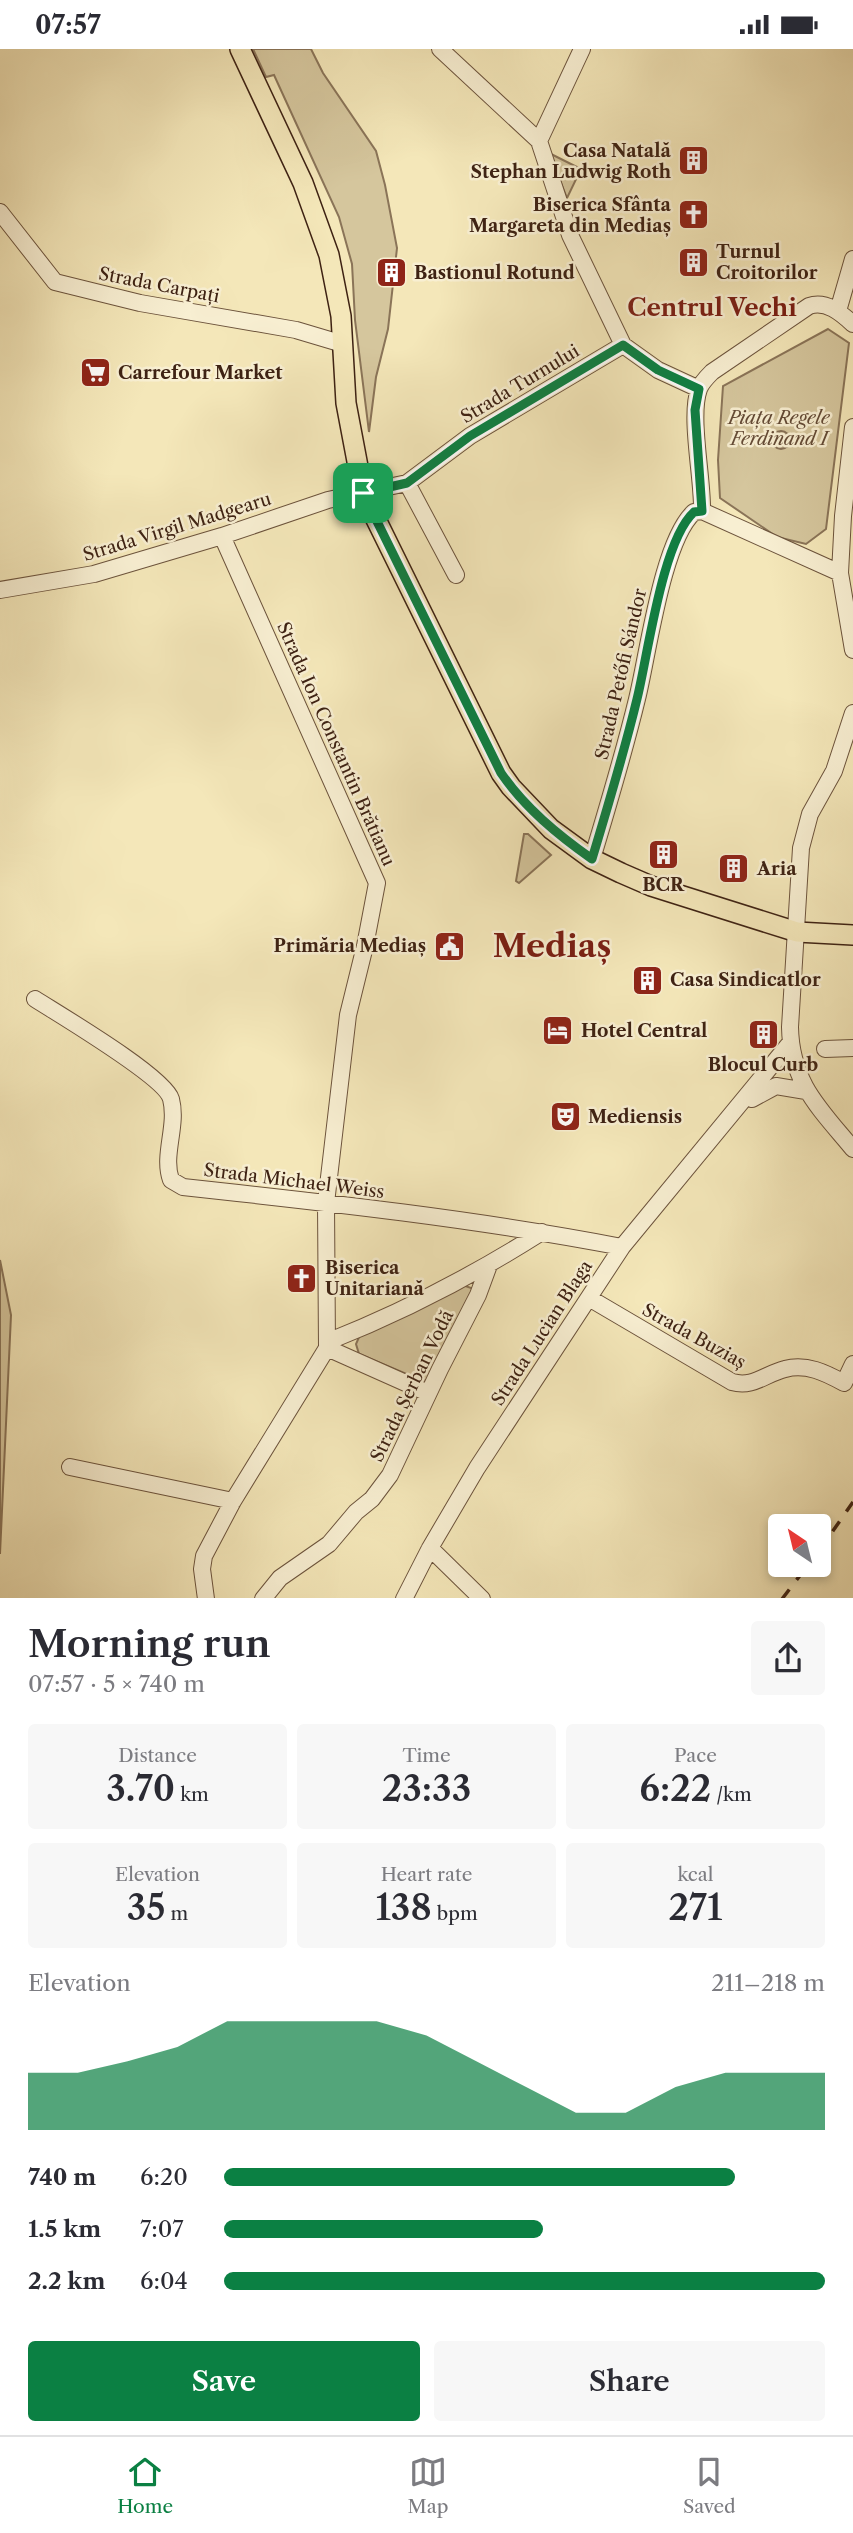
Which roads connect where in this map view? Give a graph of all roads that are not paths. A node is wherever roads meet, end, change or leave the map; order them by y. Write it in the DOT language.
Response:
graph roads {
  1 [pos="240,49"];
  2 [pos="440,49"];
  3 [pos="582,49"];
  4 [pos="539,141"];
  5 [pos="0,212"];
  6 [pos="853,258"];
  7 [pos="838,311"];
  8 [pos="853,324"];
  9 [pos="343,344"];
  10 [pos="623,345"];
  11 [pos="699,389"];
  12 [pos="853,427"];
  13 [pos="407,483"];
  14 [pos="363,493"];
  15 [pos="702,511"];
  16 [pos="222,536"];
  17 [pos="839,573"];
  18 [pos="456,575"];
  19 [pos="0,590"];
  20 [pos="853,650"];
  21 [pos="853,713"];
  22 [pos="592,859"];
  23 [pos="797,932"];
  24 [pos="853,935"];
  25 [pos="36,999"];
  26 [pos="790,1043"];
  27 [pos="853,1048"];
  28 [pos="825,1049"];
  29 [pos="806,1091"];
  30 [pos="738,1108"];
  31 [pos="853,1149"];
  32 [pos="327,1203"];
  33 [pos="542,1232"];
  34 [pos="622,1247"];
  35 [pos="489,1265"];
  36 [pos="589,1298"];
  37 [pos="327,1345"];
  38 [pos="853,1364"];
  39 [pos="428,1394"];
  40 [pos="69,1467"];
  41 [pos="233,1501"];
  42 [pos="430,1548"];
  43 [pos="206,1598"];
  44 [pos="263,1598"];
  45 [pos="404,1598"];
  46 [pos="482,1598"];
  1 -- 9 [label="main road"];
  2 -- 4 [label="street"];
  3 -- 4 [label="street"];
  4 -- 10 [label="street"];
  5 -- 9 [label="street, Strada Carpați"];
  6 -- 7 [label="street"];
  7 -- 8 [label="street"];
  7 -- 11 [label="street"];
  9 -- 14 [label="main road"];
  10 -- 11 [label="street"];
  10 -- 13 [label="street, Strada Turnului"];
  11 -- 15 [label="street"];
  12 -- 17 [label="street"];
  13 -- 14 [label="street, Strada Turnului"];
  13 -- 18 [label="street"];
  14 -- 16 [label="street, Strada Virgil Madgearu"];
  14 -- 22 [label="main road"];
  15 -- 17 [label="street"];
  15 -- 22 [label="street, Strada Petőfi Sándor"];
  16 -- 19 [label="street, Strada Virgil Madgearu"];
  16 -- 32 [label="street, Strada Ion Constantin Brătianu"];
  17 -- 20 [label="street"];
  21 -- 23 [label="street"];
  22 -- 23 [label="main road"];
  23 -- 24 [label="main road"];
  23 -- 26 [label="street"];
  25 -- 32 [label="street, Strada Michael Weiss"];
  26 -- 29 [label="street"];
  26 -- 30 [label="street, Strada Lucian Blaga"];
  27 -- 28 [label="street"];
  29 -- 30 [label="street, Strada Lucian Blaga"];
  29 -- 31 [label="street"];
  30 -- 34 [label="street, Strada Lucian Blaga"];
  32 -- 33 [label="street, Strada Michael Weiss"];
  32 -- 37 [label="street, Strada Ion Constantin Brătianu"];
  33 -- 34 [label="street, Strada Michael Weiss"];
  33 -- 35 [label="street"];
  34 -- 36 [label="street, Strada Lucian Blaga"];
  35 -- 37 [label="street"];
  35 -- 39 [label="street, Strada Șerban Vodă"];
  36 -- 38 [label="street, Strada Buziaș"];
  36 -- 42 [label="street, Strada Lucian Blaga"];
  37 -- 39 [label="street"];
  37 -- 41 [label="street"];
  39 -- 44 [label="street, Strada Șerban Vodă"];
  40 -- 41 [label="street"];
  41 -- 43 [label="street"];
  42 -- 45 [label="street, Strada Lucian Blaga"];
  42 -- 46 [label="street"];
}
